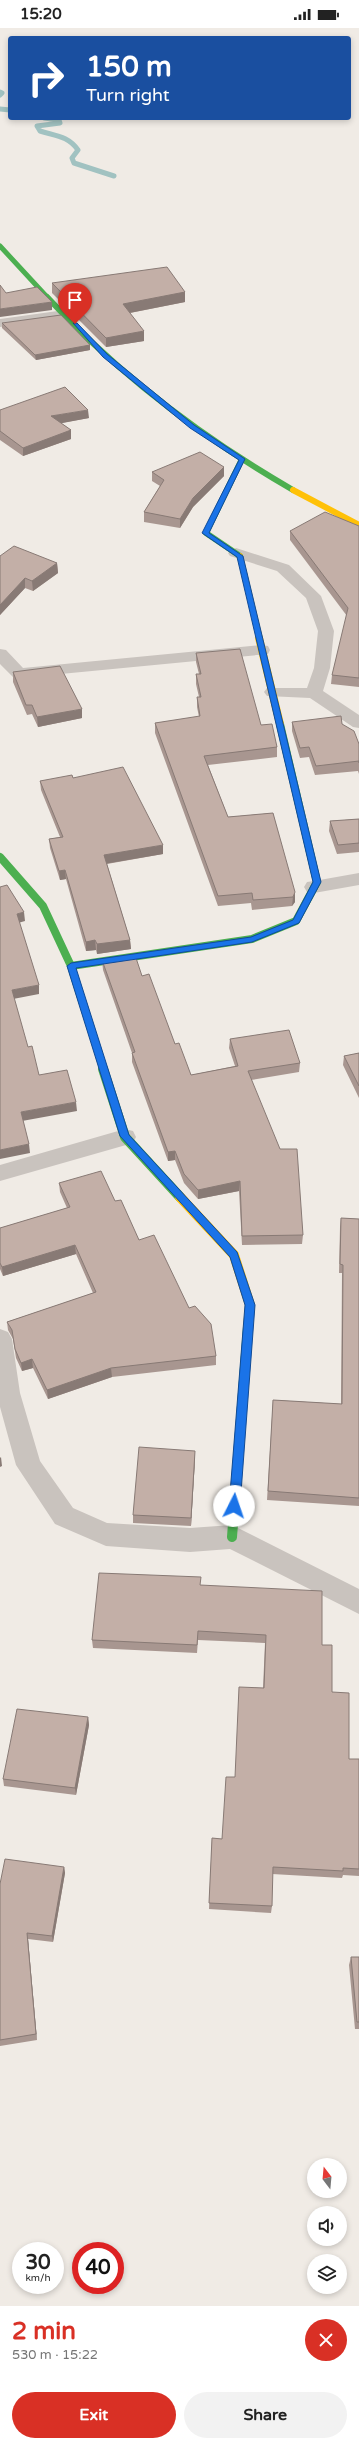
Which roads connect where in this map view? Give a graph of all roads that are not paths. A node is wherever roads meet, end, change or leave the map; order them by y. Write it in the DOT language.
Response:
graph roads {
  1 [pos="0,246"];
  2 [pos="65,314"];
  3 [pos="0,324"];
  4 [pos="242,459"];
  5 [pos="359,525"];
  6 [pos="236,553"];
  7 [pos="262,650"];
  8 [pos="0,654"];
  9 [pos="273,692"];
  10 [pos="314,692"];
  11 [pos="359,723"];
  12 [pos="0,857"];
  13 [pos="359,879"];
  14 [pos="314,887"];
  15 [pos="71,966"];
  16 [pos="125,1136"];
  17 [pos="0,1174"];
  18 [pos="0,1339"];
  19 [pos="232,1537"];
  20 [pos="359,1602"];
  1 -- 2 [label="street"];
  2 -- 3 [label="street"];
  2 -- 4 [label="street"];
  4 -- 5 [label="street"];
  4 -- 6 [label="street"];
  6 -- 7 [label="street"];
  6 -- 10 [label="street"];
  7 -- 8 [label="street"];
  7 -- 9 [label="street"];
  9 -- 10 [label="street"];
  9 -- 14 [label="street"];
  10 -- 11 [label="street"];
  12 -- 15 [label="street"];
  13 -- 14 [label="street"];
  14 -- 15 [label="street"];
  15 -- 16 [label="street"];
  16 -- 17 [label="street"];
  16 -- 19 [label="street"];
  18 -- 19 [label="street"];
  19 -- 20 [label="street"];
}
